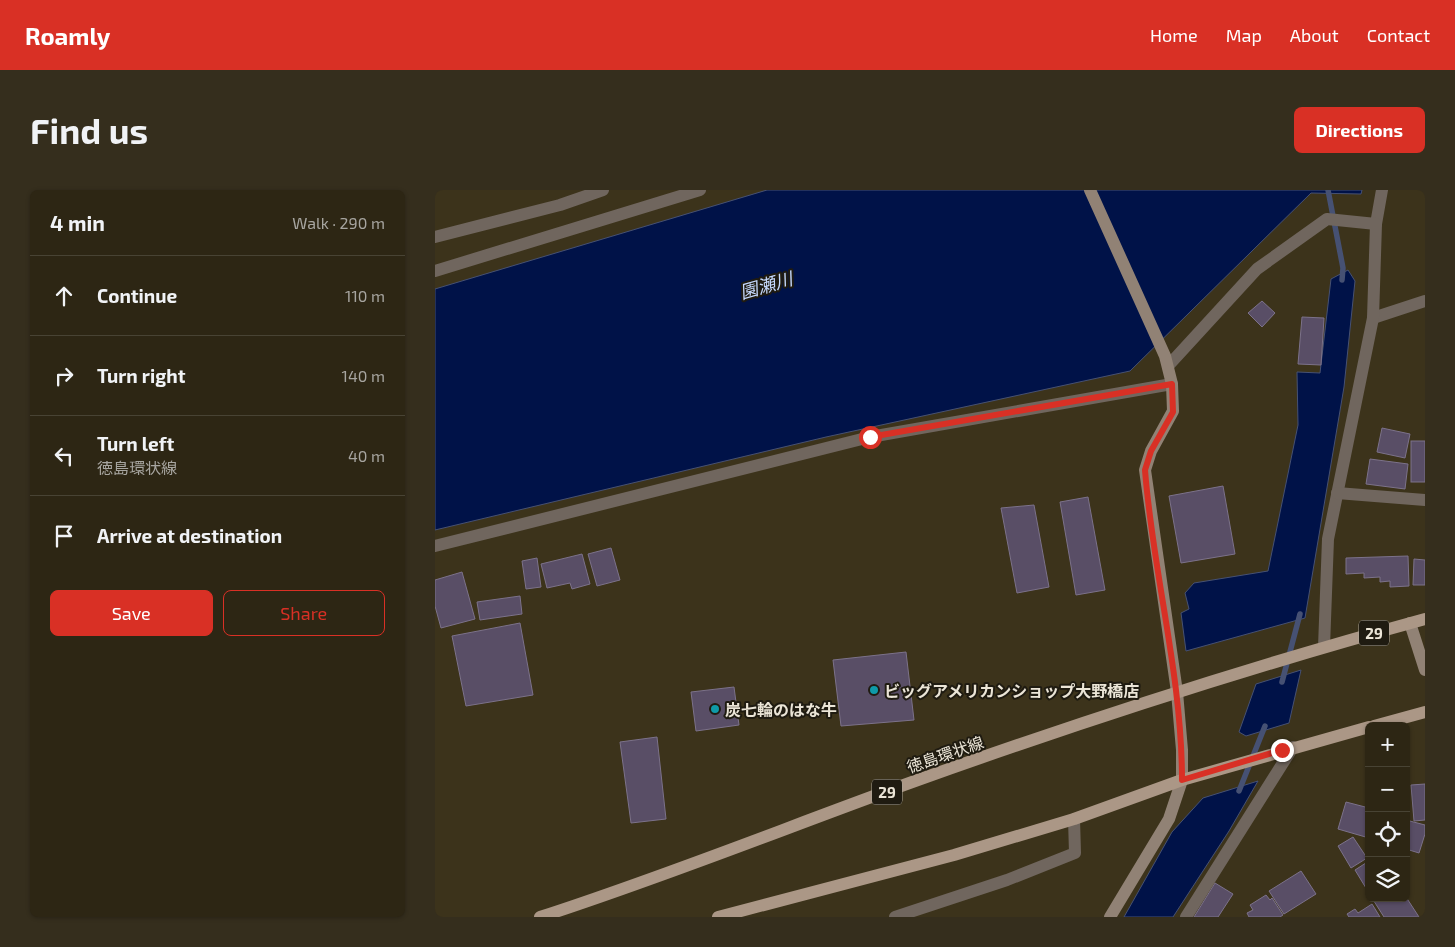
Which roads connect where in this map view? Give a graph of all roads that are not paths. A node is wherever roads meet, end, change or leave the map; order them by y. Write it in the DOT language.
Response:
graph roads {
  1 [pos="603,190"];
  2 [pos="700,190"];
  3 [pos="1090,190"];
  4 [pos="1382,190"];
  5 [pos="1376,224"];
  6 [pos="435,237"];
  7 [pos="435,271"];
  8 [pos="1425,301"];
  9 [pos="1373,318"];
  10 [pos="1167,361"];
  11 [pos="1172,384"];
  12 [pos="1337,494"];
  13 [pos="1425,500"];
  14 [pos="435,546"];
  15 [pos="1425,619"];
  16 [pos="1411,623"];
  17 [pos="1324,647"];
  18 [pos="1425,670"];
  19 [pos="1177,692"];
  20 [pos="1425,712"];
  21 [pos="1389,722"];
  22 [pos="1365,728"];
  23 [pos="1287,748"];
  24 [pos="1182,780"];
  25 [pos="1074,819"];
  26 [pos="540,917"];
  27 [pos="718,917"];
  28 [pos="895,917"];
  29 [pos="1109,917"];
  30 [pos="1186,917"];
  1 -- 6 [label="street"];
  2 -- 7 [label="street"];
  3 -- 10 [label="street"];
  4 -- 5 [label="street"];
  5 -- 9 [label="street"];
  5 -- 10 [label="street"];
  8 -- 9 [label="street"];
  9 -- 12 [label="street"];
  10 -- 11 [label="street"];
  11 -- 14 [label="street"];
  11 -- 19 [label="street"];
  12 -- 13 [label="street"];
  12 -- 17 [label="street"];
  15 -- 16 [label="main road, 29"];
  16 -- 17 [label="main road, 29"];
  16 -- 18 [label="street"];
  17 -- 19 [label="main road, 徳島環状線 / 29"];
  19 -- 24 [label="street"];
  19 -- 26 [label="main road, 徳島環状線 / 29"];
  20 -- 21 [label="main road"];
  22 -- 23 [label="main road"];
  23 -- 24 [label="main road"];
  23 -- 30 [label="street"];
  24 -- 25 [label="main road"];
  24 -- 29 [label="street"];
  25 -- 27 [label="main road"];
  25 -- 28 [label="street"];
}
